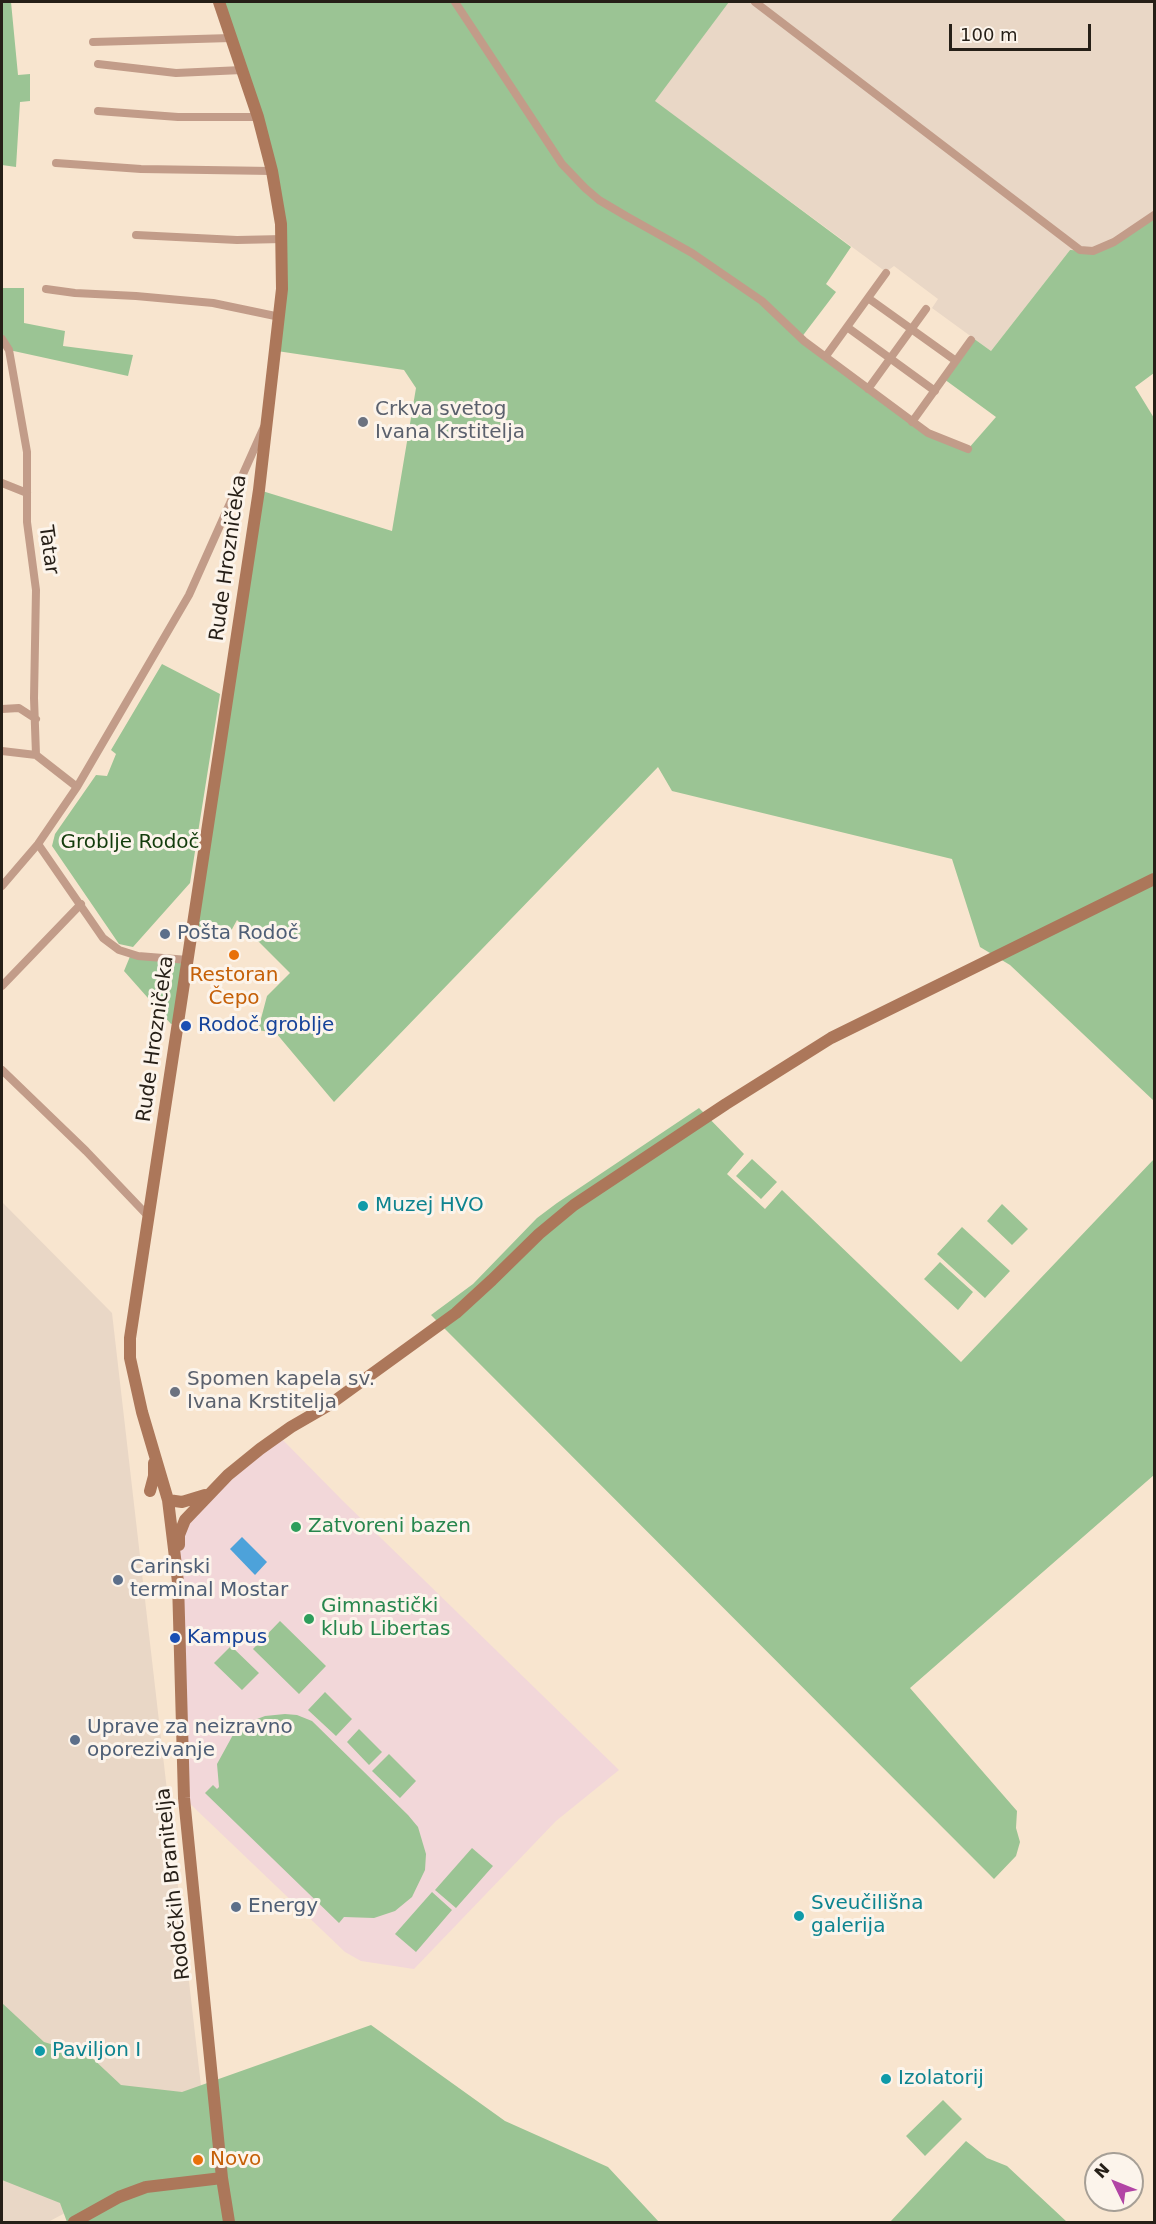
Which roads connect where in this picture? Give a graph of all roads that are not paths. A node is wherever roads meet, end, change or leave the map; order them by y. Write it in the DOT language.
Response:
graph roads {
  1 [pos="219,2"];
  2 [pos="455,2"];
  3 [pos="755,2"];
  4 [pos="231,38"];
  5 [pos="93,42"];
  6 [pos="98,64"];
  7 [pos="242,70"];
  8 [pos="98,111"];
  9 [pos="258,117"];
  10 [pos="56,163"];
  11 [pos="272,171"];
  12 [pos="1155,215"];
  13 [pos="136,235"];
  14 [pos="282,239"];
  15 [pos="886,273"];
  16 [pos="46,289"];
  17 [pos="868,298"];
  18 [pos="926,309"];
  19 [pos="280,317"];
  20 [pos="847,327"];
  21 [pos="911,330"];
  22 [pos="2,339"];
  23 [pos="971,340"];
  24 [pos="826,356"];
  25 [pos="890,359"];
  26 [pos="956,361"];
  27 [pos="868,389"];
  28 [pos="935,391"];
  29 [pos="912,422"];
  30 [pos="266,423"];
  31 [pos="968,449"];
  32 [pos="2,483"];
  33 [pos="27,493"];
  34 [pos="2,709"];
  35 [pos="36,719"];
  36 [pos="2,751"];
  37 [pos="36,755"];
  38 [pos="77,787"];
  39 [pos="38,844"];
  40 [pos="1155,879"];
  41 [pos="2,886"];
  42 [pos="81,904"];
  43 [pos="188,960"];
  44 [pos="2,986"];
  45 [pos="2,1070"];
  46 [pos="150,1217"];
  47 [pos="153,1450"];
  48 [pos="162,1479"];
  49 [pos="150,1491"];
  50 [pos="211,1492"];
  51 [pos="169,1507"];
  52 [pos="192,1511"];
  53 [pos="178,1576"];
  54 [pos="222,2178"];
  55 [pos="74,2223"];
  56 [pos="229,2223"];
  1 -- 4 [label="street, Rude Hrozničeka"];
  2 -- 24 [label="street"];
  3 -- 12 [label="street"];
  4 -- 5 [label="street"];
  4 -- 7 [label="street, Rude Hrozničeka"];
  6 -- 7 [label="street"];
  7 -- 9 [label="street, Rude Hrozničeka"];
  8 -- 9 [label="street"];
  9 -- 11 [label="street, Rude Hrozničeka"];
  10 -- 11 [label="street"];
  11 -- 14 [label="street, Rude Hrozničeka"];
  13 -- 14 [label="street"];
  14 -- 19 [label="street, Rude Hrozničeka"];
  15 -- 17 [label="street"];
  16 -- 19 [label="street"];
  17 -- 20 [label="street"];
  17 -- 21 [label="street"];
  18 -- 21 [label="street"];
  19 -- 30 [label="street, Rude Hrozničeka"];
  20 -- 24 [label="street"];
  20 -- 25 [label="street"];
  21 -- 25 [label="street"];
  21 -- 26 [label="street"];
  22 -- 33 [label="street, Tatar"];
  23 -- 26 [label="street"];
  24 -- 27 [label="street"];
  25 -- 27 [label="street"];
  25 -- 28 [label="street"];
  26 -- 28 [label="street"];
  27 -- 29 [label="street"];
  28 -- 29 [label="street"];
  29 -- 31 [label="street"];
  30 -- 38 [label="street"];
  30 -- 43 [label="street, Rude Hrozničeka"];
  32 -- 33 [label="street"];
  33 -- 35 [label="street, Tatar"];
  34 -- 35 [label="street"];
  35 -- 37 [label="street, Tatar"];
  36 -- 37 [label="street"];
  37 -- 38 [label="street"];
  38 -- 39 [label="street"];
  39 -- 41 [label="street"];
  39 -- 42 [label="street"];
  40 -- 50 [label="street"];
  42 -- 43 [label="street"];
  42 -- 44 [label="street"];
  43 -- 46 [label="street, Rude Hrozničeka"];
  45 -- 46 [label="street"];
  46 -- 47 [label="street, Rude Hrozničeka"];
  47 -- 48 [label="street, Rude Hrozničeka"];
  47 -- 49 [label="street"];
  48 -- 51 [label="street, Rodočkih Branitelja"];
  50 -- 51 [label="street"];
  50 -- 52 [label="street"];
  51 -- 52 [label="street"];
  51 -- 53 [label="street, Rodočkih Branitelja"];
  52 -- 53 [label="street"];
  53 -- 54 [label="street, Rodočkih Branitelja"];
  54 -- 55 [label="street"];
  54 -- 56 [label="street, Rodočkih Branitelja"];
}
